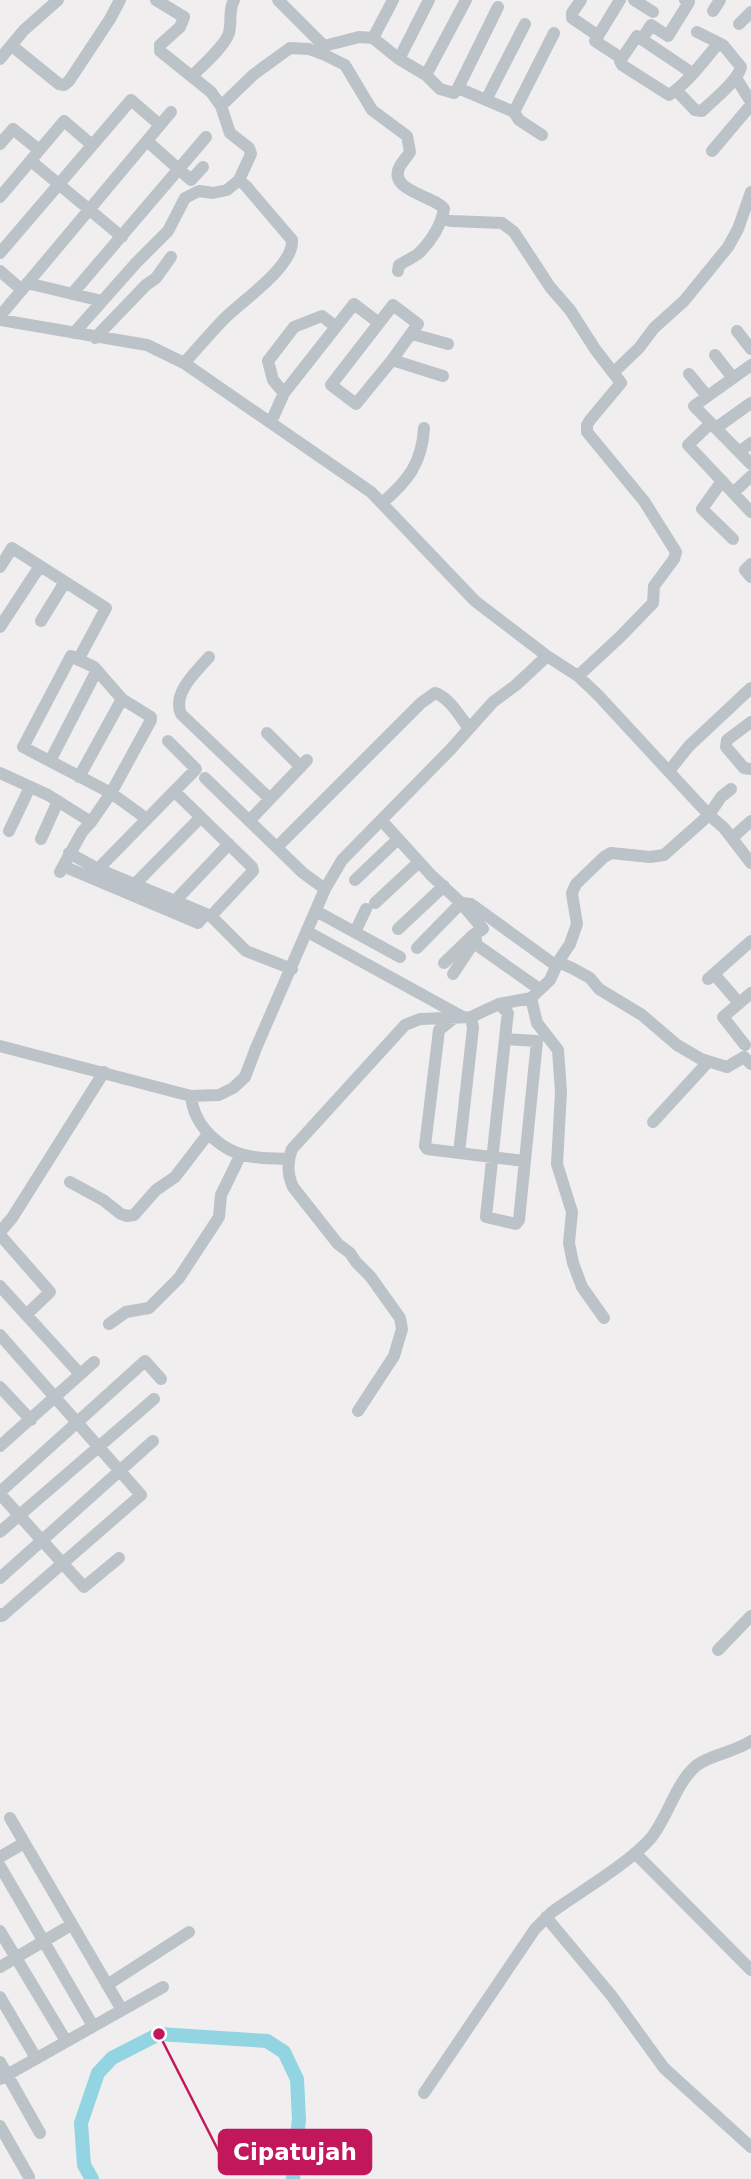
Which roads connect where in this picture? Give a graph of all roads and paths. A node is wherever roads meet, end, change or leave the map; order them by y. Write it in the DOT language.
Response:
graph roads {
  1 [pos="58,0"];
  2 [pos="120,0"];
  3 [pos="156,0"];
  4 [pos="234,0"];
  5 [pos="278,0"];
  6 [pos="393,0"];
  7 [pos="429,0"];
  8 [pos="466,0"];
  9 [pos="581,0"];
  10 [pos="620,0"];
  11 [pos="634,0"];
  12 [pos="685,0"];
  13 [pos="498,7"];
  14 [pos="653,12"];
  15 [pos="751,12"];
  16 [pos="525,24"];
  17 [pos="739,24"];
  18 [pos="697,32"];
  19 [pos="554,33"];
  20 [pos="597,35"];
  21 [pos="373,38"];
  22 [pos="642,39"];
  23 [pos="719,43"];
  24 [pos="12,46"];
  25 [pos="621,58"];
  26 [pos="0,59"];
  27 [pos="398,59"];
  28 [pos="692,73"];
  29 [pos="426,75"];
  30 [pos="192,76"];
  31 [pos="736,78"];
  32 [pos="458,88"];
  33 [pos="676,90"];
  34 [pos="486,100"];
  35 [pos="751,103"];
  36 [pos="221,106"];
  37 [pos="171,112"];
  38 [pos="514,112"];
  39 [pos="160,125"];
  40 [pos="542,135"];
  41 [pos="206,137"];
  42 [pos="147,141"];
  43 [pos="0,144"];
  44 [pos="92,145"];
  45 [pos="712,151"];
  46 [pos="35,156"];
  47 [pos="203,167"];
  48 [pos="179,169"];
  49 [pos="239,180"];
  50 [pos="59,184"];
  51 [pos="751,192"];
  52 [pos="0,197"];
  53 [pos="89,209"];
  54 [pos="442,219"];
  55 [pos="122,237"];
  56 [pos="0,253"];
  57 [pos="171,257"];
  58 [pos="0,271"];
  59 [pos="398,271"];
  60 [pos="25,287"];
  61 [pos="72,294"];
  62 [pos="102,302"];
  63 [pos="0,318"];
  64 [pos="379,323"];
  65 [pos="336,327"];
  66 [pos="737,331"];
  67 [pos="74,333"];
  68 [pos="412,334"];
  69 [pos="95,338"];
  70 [pos="448,344"];
  71 [pos="751,349"];
  72 [pos="715,355"];
  73 [pos="392,360"];
  74 [pos="184,363"];
  75 [pos="751,365"];
  76 [pos="614,372"];
  77 [pos="689,373"];
  78 [pos="443,376"];
  79 [pos="733,378"];
  80 [pos="284,393"];
  81 [pos="707,396"];
  82 [pos="751,404"];
  83 [pos="271,422"];
  84 [pos="713,426"];
  85 [pos="424,428"];
  86 [pos="751,443"];
  87 [pos="739,452"];
  88 [pos="751,464"];
  89 [pos="751,476"];
  90 [pos="722,481"];
  91 [pos="733,493"];
  92 [pos="382,503"];
  93 [pos="751,512"];
  94 [pos="733,540"];
  95 [pos="751,564"];
  96 [pos="40,566"];
  97 [pos="0,567"];
  98 [pos="751,577"];
  99 [pos="65,582"];
  100 [pos="41,621"];
  101 [pos="0,627"];
  102 [pos="547,656"];
  103 [pos="209,657"];
  104 [pos="78,660"];
  105 [pos="97,670"];
  106 [pos="578,676"];
  107 [pos="751,688"];
  108 [pos="122,699"];
  109 [pos="751,722"];
  110 [pos="468,728"];
  111 [pos="267,733"];
  112 [pos="168,741"];
  113 [pos="50,761"];
  114 [pos="751,769"];
  115 [pos="669,771"];
  116 [pos="0,773"];
  117 [pos="79,777"];
  118 [pos="205,778"];
  119 [pos="30,787"];
  120 [pos="731,789"];
  121 [pos="174,791"];
  122 [pos="110,793"];
  123 [pos="270,799"];
  124 [pos="58,800"];
  125 [pos="709,815"];
  126 [pos="201,817"];
  127 [pos="147,820"];
  128 [pos="250,820"];
  129 [pos="382,821"];
  130 [pos="751,821"];
  131 [pos="91,822"];
  132 [pos="9,831"];
  133 [pos="732,838"];
  134 [pos="41,839"];
  135 [pos="398,839"];
  136 [pos="229,845"];
  137 [pos="277,847"];
  138 [pos="69,853"];
  139 [pos="419,862"];
  140 [pos="751,863"];
  141 [pos="98,869"];
  142 [pos="355,880"];
  143 [pos="134,885"];
  144 [pos="444,886"];
  145 [pos="325,889"];
  146 [pos="174,902"];
  147 [pos="461,903"];
  148 [pos="316,911"];
  149 [pos="200,915"];
  150 [pos="487,924"];
  151 [pos="398,929"];
  152 [pos="308,932"];
  153 [pos="355,932"];
  154 [pos="751,941"];
  155 [pos="474,943"];
  156 [pos="417,948"];
  157 [pos="400,957"];
  158 [pos="554,962"];
  159 [pos="444,963"];
  160 [pos="292,969"];
  161 [pos="459,973"];
  162 [pos="533,992"];
  163 [pos="751,993"];
  164 [pos="739,1003"];
  165 [pos="499,1004"];
  166 [pos="464,1017"];
  167 [pos="505,1039"];
  168 [pos="745,1045"];
  169 [pos="0,1046"];
  170 [pos="708,1062"];
  171 [pos="751,1064"];
  172 [pos="104,1072"];
  173 [pos="191,1096"];
  174 [pos="653,1122"];
  175 [pos="208,1134"];
  176 [pos="459,1153"];
  177 [pos="241,1154"];
  178 [pos="492,1157"];
  179 [pos="288,1159"];
  180 [pos="524,1161"];
  181 [pos="70,1182"];
  182 [pos="0,1234"];
  183 [pos="0,1286"];
  184 [pos="26,1315"];
  185 [pos="604,1318"];
  186 [pos="108,1324"];
  187 [pos="0,1335"];
  188 [pos="94,1362"];
  189 [pos="80,1374"];
  190 [pos="161,1379"];
  191 [pos="0,1387"];
  192 [pos="55,1398"];
  193 [pos="154,1398"];
  194 [pos="358,1411"];
  195 [pos="31,1420"];
  196 [pos="78,1423"];
  197 [pos="153,1441"];
  198 [pos="0,1446"];
  199 [pos="99,1447"];
  200 [pos="119,1471"];
  201 [pos="0,1493"];
  202 [pos="19,1515"];
  203 [pos="0,1532"];
  204 [pos="42,1540"];
  205 [pos="119,1558"];
  206 [pos="63,1563"];
  207 [pos="0,1578"];
  208 [pos="0,1614"];
  209 [pos="750,1617"];
  210 [pos="718,1650"];
  211 [pos="751,1741"];
  212 [pos="10,1818"];
  213 [pos="24,1843"];
  214 [pos="635,1853"];
  215 [pos="0,1857"];
  216 [pos="0,1866"];
  217 [pos="546,1917"];
  218 [pos="71,1925"];
  219 [pos="0,1930"];
  220 [pos="189,1932"];
  221 [pos="44,1941"];
  222 [pos="16,1957"];
  223 [pos="0,1967"];
  224 [pos="751,1970"];
  225 [pos="107,1984"];
  226 [pos="163,1987"];
  227 [pos="0,1997"];
  228 [pos="122,2010"];
  229 [pos="93,2026"];
  230 [pos="66,2041"];
  231 [pos="36,2058"];
  232 [pos="0,2062"];
  233 [pos="4,2077"];
  234 [pos="425,2093"];
  235 [pos="0,2126"];
  236 [pos="40,2133"];
  237 [pos="751,2147"];
  238 [pos="29,2177"];
  1 -- 24 [label="street"];
  2 -- 24 [label="street"];
  3 -- 30 [label="street"];
  4 -- 30 [label="street"];
  5 -- 21 [label="street"];
  6 -- 21 [label="street"];
  7 -- 27 [label="street"];
  8 -- 29 [label="street"];
  9 -- 20 [label="street"];
  10 -- 20 [label="street"];
  11 -- 14 [label="street"];
  12 -- 22 [label="street"];
  13 -- 32 [label="street"];
  15 -- 17 [label="street"];
  16 -- 34 [label="street"];
  18 -- 23 [label="street"];
  19 -- 38 [label="street"];
  20 -- 25 [label="street"];
  21 -- 27 [label="street"];
  22 -- 25 [label="street"];
  22 -- 28 [label="street"];
  23 -- 28 [label="street"];
  23 -- 31 [label="street"];
  24 -- 26 [label="street"];
  25 -- 33 [label="street"];
  27 -- 29 [label="street"];
  28 -- 33 [label="street"];
  29 -- 32 [label="street"];
  30 -- 36 [label="street"];
  31 -- 33 [label="street"];
  31 -- 35 [label="street"];
  32 -- 34 [label="street"];
  34 -- 38 [label="street"];
  35 -- 45 [label="street"];
  36 -- 49 [label="street"];
  36 -- 54 [label="street"];
  37 -- 39 [label="street"];
  38 -- 40 [label="street"];
  39 -- 42 [label="street"];
  39 -- 44 [label="street"];
  41 -- 48 [label="street"];
  42 -- 48 [label="street"];
  42 -- 53 [label="street"];
  43 -- 46 [label="street"];
  44 -- 46 [label="street"];
  44 -- 50 [label="street"];
  46 -- 50 [label="street"];
  46 -- 52 [label="street"];
  47 -- 48 [label="street"];
  48 -- 55 [label="street"];
  49 -- 62 [label="street"];
  49 -- 74 [label="street"];
  50 -- 53 [label="street"];
  50 -- 56 [label="street"];
  51 -- 76 [label="street"];
  53 -- 55 [label="street"];
  53 -- 60 [label="street"];
  54 -- 59 [label="street"];
  54 -- 76 [label="street"];
  55 -- 61 [label="street"];
  57 -- 69 [label="street"];
  58 -- 60 [label="street"];
  60 -- 61 [label="street"];
  60 -- 63 [label="street"];
  61 -- 62 [label="street"];
  62 -- 67 [label="street"];
  63 -- 67 [label="street"];
  64 -- 65 [label="street"];
  64 -- 68 [label="street"];
  64 -- 73 [label="street"];
  65 -- 80 [label="street"];
  65 -- 80 [label="street"];
  66 -- 71 [label="street"];
  67 -- 69 [label="street"];
  68 -- 70 [label="street"];
  68 -- 73 [label="street"];
  69 -- 74 [label="street"];
  72 -- 79 [label="street"];
  73 -- 78 [label="street"];
  74 -- 83 [label="street"];
  75 -- 79 [label="street"];
  76 -- 106 [label="street"];
  77 -- 81 [label="street"];
  79 -- 81 [label="street"];
  80 -- 83 [label="street"];
  81 -- 84 [label="street"];
  82 -- 84 [label="street"];
  83 -- 92 [label="street"];
  84 -- 87 [label="street"];
  84 -- 90 [label="street"];
  85 -- 92 [label="street"];
  86 -- 87 [label="street"];
  87 -- 88 [label="street"];
  89 -- 91 [label="street"];
  90 -- 91 [label="street"];
  90 -- 94 [label="street"];
  91 -- 93 [label="street"];
  92 -- 102 [label="street"];
  95 -- 98 [label="street"];
  96 -- 97 [label="street"];
  96 -- 99 [label="street"];
  96 -- 101 [label="street"];
  99 -- 100 [label="street"];
  99 -- 104 [label="street"];
  102 -- 106 [label="street"];
  102 -- 110 [label="street"];
  103 -- 123 [label="street"];
  104 -- 105 [label="street"];
  104 -- 113 [label="street"];
  105 -- 108 [label="street"];
  105 -- 113 [label="street"];
  106 -- 115 [label="street"];
  107 -- 115 [label="street"];
  108 -- 117 [label="street"];
  108 -- 122 [label="street"];
  109 -- 114 [label="street"];
  110 -- 129 [label="street"];
  110 -- 137 [label="street"];
  111 -- 123 [label="street"];
  112 -- 121 [label="street"];
  113 -- 117 [label="street"];
  115 -- 125 [label="street"];
  116 -- 119 [label="street"];
  117 -- 122 [label="street"];
  118 -- 128 [label="street"];
  119 -- 124 [label="street"];
  119 -- 132 [label="street"];
  120 -- 125 [label="street"];
  121 -- 126 [label="street"];
  121 -- 127 [label="street"];
  122 -- 127 [label="street"];
  122 -- 131 [label="street"];
  123 -- 128 [label="street"];
  124 -- 131 [label="street"];
  124 -- 134 [label="street"];
  125 -- 133 [label="street"];
  125 -- 158 [label="street"];
  126 -- 136 [label="street"];
  126 -- 143 [label="street"];
  127 -- 141 [label="street"];
  128 -- 137 [label="street"];
  129 -- 135 [label="street"];
  129 -- 145 [label="street"];
  130 -- 133 [label="street"];
  131 -- 138 [label="street"];
  133 -- 140 [label="street"];
  135 -- 139 [label="street"];
  135 -- 142 [label="street"];
  136 -- 146 [label="street"];
  136 -- 149 [label="street"];
  137 -- 145 [label="street"];
  138 -- 141 [label="street"];
  138 -- 149 [label="street"];
  139 -- 144 [label="street"];
  139 -- 153 [label="street"];
  141 -- 143 [label="street"];
  143 -- 146 [label="street"];
  144 -- 147 [label="street"];
  144 -- 151 [label="street"];
  145 -- 148 [label="street"];
  146 -- 149 [label="street"];
  147 -- 150 [label="street"];
  147 -- 156 [label="street"];
  148 -- 152 [label="street"];
  148 -- 153 [label="street"];
  149 -- 160 [label="street"];
  150 -- 155 [label="street"];
  150 -- 158 [label="street"];
  150 -- 159 [label="street"];
  152 -- 160 [label="street"];
  152 -- 166 [label="street"];
  153 -- 157 [label="street"];
  154 -- 164 [label="street"];
  155 -- 161 [label="street"];
  155 -- 162 [label="street"];
  158 -- 162 [label="street"];
  158 -- 170 [label="street"];
  160 -- 173 [label="street"];
  162 -- 165 [label="street"];
  162 -- 185 [label="street"];
  163 -- 164 [label="street"];
  164 -- 168 [label="street"];
  165 -- 166 [label="street"];
  165 -- 167 [label="street"];
  166 -- 176 [label="street"];
  166 -- 176 [label="street"];
  166 -- 179 [label="street"];
  167 -- 178 [label="street"];
  167 -- 180 [label="street"];
  169 -- 172 [label="street"];
  170 -- 171 [label="street"];
  170 -- 174 [label="street"];
  172 -- 173 [label="street"];
  172 -- 182 [label="street"];
  173 -- 175 [label="street"];
  175 -- 177 [label="street"];
  175 -- 181 [label="street"];
  176 -- 178 [label="street"];
  177 -- 179 [label="street"];
  177 -- 186 [label="street"];
  178 -- 180 [label="street"];
  178 -- 180 [label="street"];
  179 -- 194 [label="street"];
  182 -- 184 [label="street"];
  183 -- 184 [label="street"];
  184 -- 189 [label="street"];
  187 -- 192 [label="street"];
  188 -- 189 [label="street"];
  189 -- 192 [label="street"];
  190 -- 196 [label="street"];
  191 -- 195 [label="street"];
  192 -- 195 [label="street"];
  192 -- 196 [label="street"];
  193 -- 199 [label="street"];
  195 -- 198 [label="street"];
  196 -- 199 [label="street"];
  196 -- 201 [label="street"];
  197 -- 200 [label="street"];
  199 -- 200 [label="street"];
  199 -- 202 [label="street"];
  200 -- 204 [label="street"];
  200 -- 206 [label="street"];
  201 -- 202 [label="street"];
  202 -- 203 [label="street"];
  202 -- 204 [label="street"];
  204 -- 206 [label="street"];
  204 -- 207 [label="street"];
  205 -- 206 [label="street"];
  206 -- 208 [label="street"];
  209 -- 210 [label="street"];
  211 -- 214 [label="street"];
  212 -- 213 [label="street"];
  213 -- 215 [label="street"];
  213 -- 218 [label="street"];
  214 -- 217 [label="street"];
  214 -- 224 [label="street"];
  216 -- 221 [label="street"];
  217 -- 234 [label="street"];
  217 -- 237 [label="street"];
  218 -- 221 [label="street"];
  218 -- 225 [label="street"];
  219 -- 222 [label="street"];
  220 -- 225 [label="street"];
  221 -- 222 [label="street"];
  221 -- 229 [label="street"];
  222 -- 223 [label="street"];
  222 -- 230 [label="street"];
  225 -- 228 [label="street"];
  226 -- 228 [label="street"];
  227 -- 231 [label="street"];
  228 -- 229 [label="street"];
  229 -- 230 [label="street"];
  230 -- 231 [label="street"];
  231 -- 233 [label="street"];
  232 -- 233 [label="street"];
  233 -- 236 [label="street"];
  235 -- 238 [label="street"];
}
